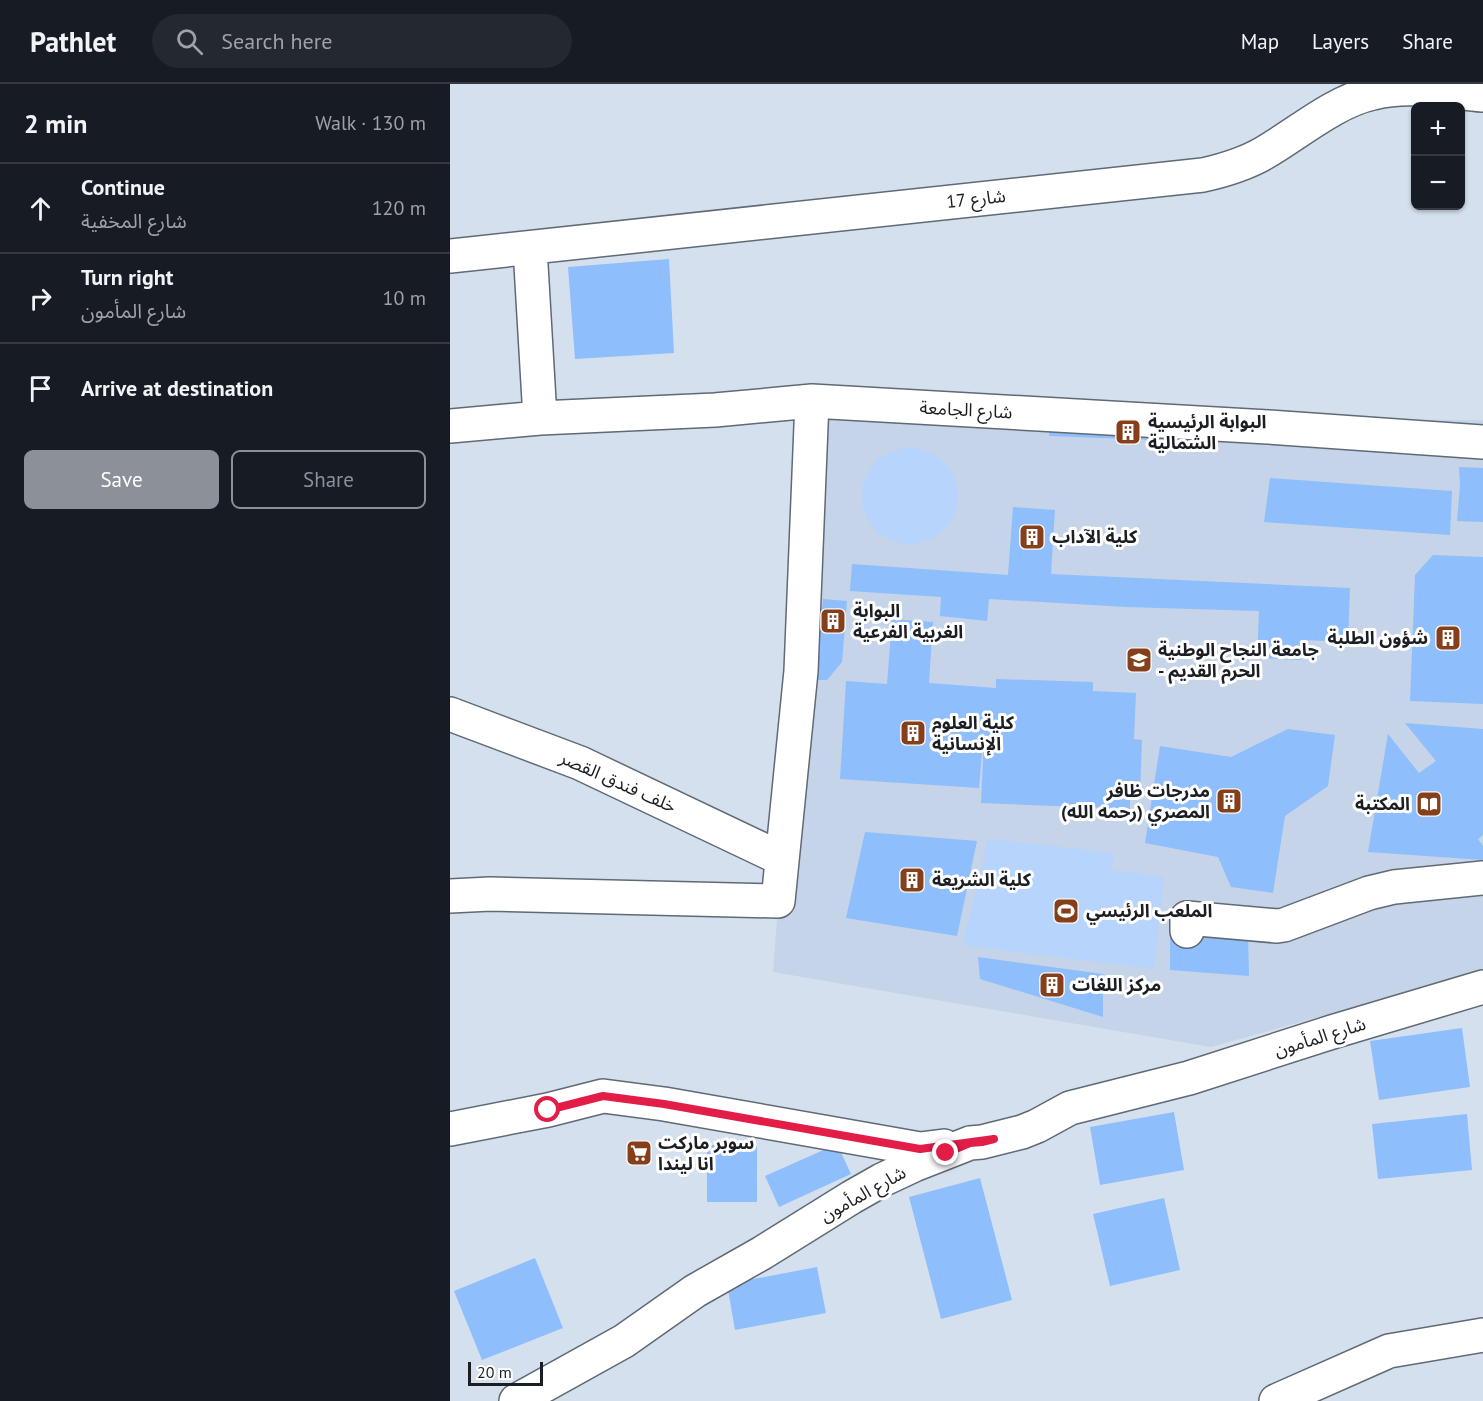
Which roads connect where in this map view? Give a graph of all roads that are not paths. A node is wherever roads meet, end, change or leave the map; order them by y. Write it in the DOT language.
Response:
graph roads {
  1 [pos="1386,87"];
  2 [pos="1483,95"];
  3 [pos="530,248"];
  4 [pos="450,256"];
  5 [pos="812,401"];
  6 [pos="540,418"];
  7 [pos="450,426"];
  8 [pos="1483,442"];
  9 [pos="450,714"];
  10 [pos="782,859"];
  11 [pos="1483,878"];
  12 [pos="450,896"];
  13 [pos="1187,931"];
  14 [pos="1483,987"];
  15 [pos="450,1129"];
  16 [pos="994,1139"];
  17 [pos="1483,1335"];
  18 [pos="516,1401"];
  19 [pos="1276,1401"];
  1 -- 2 [label="street, شارع 17"];
  1 -- 3 [label="street, شارع 17"];
  3 -- 4 [label="street, شارع 17"];
  3 -- 6 [label="street"];
  5 -- 6 [label="street, شارع الجامعة"];
  5 -- 8 [label="street, شارع الجامعة"];
  5 -- 10 [label="street"];
  6 -- 7 [label="street, شارع الجامعة"];
  9 -- 10 [label="street, خلف فندق القصر"];
  10 -- 12 [label="street"];
  11 -- 13 [label="street"];
  14 -- 16 [label="street, شارع المأمون"];
  15 -- 16 [label="street"];
  16 -- 18 [label="street, شارع المأمون"];
  17 -- 19 [label="street"];
}
